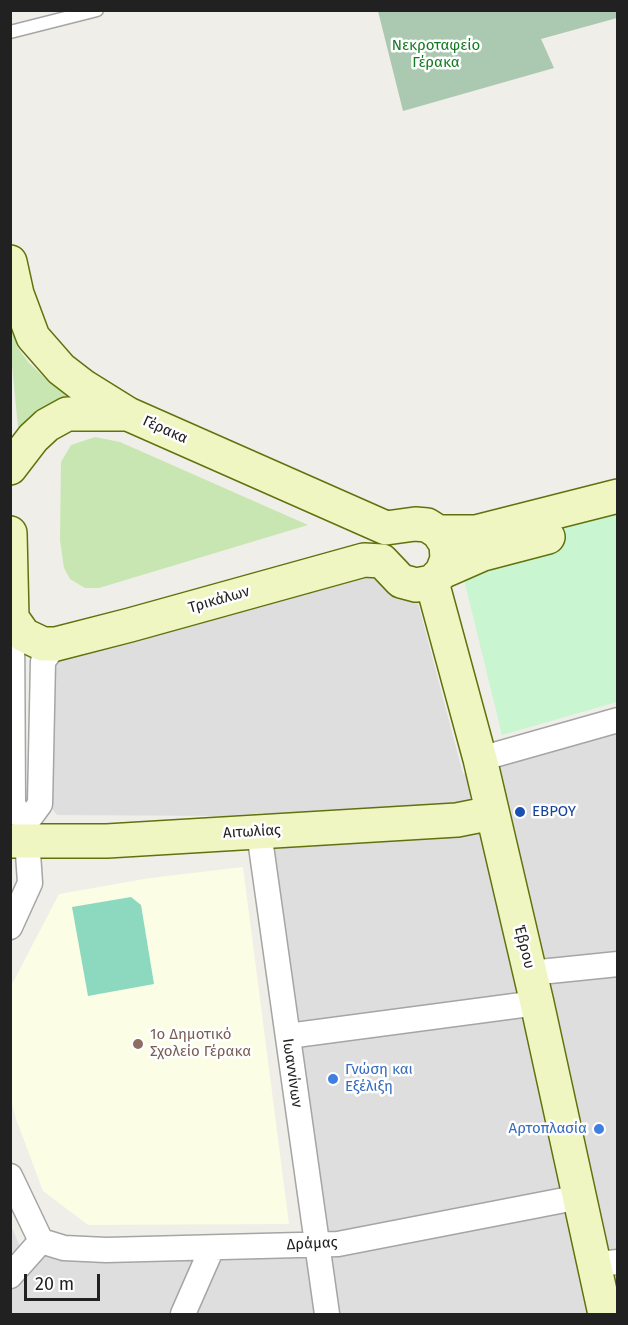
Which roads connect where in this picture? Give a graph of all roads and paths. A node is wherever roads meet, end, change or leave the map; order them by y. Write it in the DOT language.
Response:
graph roads {
  1 [pos="97,10"];
  2 [pos="10,32"];
  3 [pos="10,262"];
  4 [pos="128,414"];
  5 [pos="10,468"];
  6 [pos="618,496"];
  7 [pos="618,518"];
  8 [pos="438,532"];
  9 [pos="10,533"];
  10 [pos="437,577"];
  11 [pos="12,618"];
  12 [pos="56,644"];
  13 [pos="618,720"];
  14 [pos="480,759"];
  15 [pos="492,813"];
  16 [pos="259,832"];
  17 [pos="21,836"];
  18 [pos="10,927"];
  19 [pos="618,964"];
  20 [pos="534,988"];
  21 [pos="288,1036"];
  22 [pos="10,1176"];
  23 [pos="580,1197"];
  24 [pos="41,1240"];
  25 [pos="315,1245"];
  26 [pos="212,1248"];
  27 [pos="607,1263"];
  28 [pos="10,1275"];
  29 [pos="183,1314"];
  30 [pos="327,1314"];
  31 [pos="605,1314"];
  1 -- 2 [label="lane"];
  3 -- 4 [label="street, Γέρακα"];
  4 -- 5 [label="street"];
  4 -- 8 [label="street, Γέρακα"];
  6 -- 8 [label="street"];
  7 -- 10 [label="street"];
  8 -- 10 [label="street"];
  9 -- 11 [label="street"];
  10 -- 12 [label="street, Τρικάλων"];
  10 -- 14 [label="street, Έβρου"];
  11 -- 12 [label="street"];
  11 -- 17 [label="street"];
  12 -- 17 [label="street"];
  13 -- 14 [label="street"];
  14 -- 15 [label="street, Έβρου"];
  15 -- 16 [label="street, Αιτωλίας"];
  15 -- 20 [label="street, Έβρου"];
  16 -- 17 [label="street, Αιτωλίας"];
  16 -- 21 [label="street, Ιωαννίνων"];
  17 -- 18 [label="street"];
  19 -- 20 [label="street"];
  20 -- 21 [label="street"];
  20 -- 23 [label="street, Έβρου"];
  21 -- 25 [label="street, Ιωαννίνων"];
  22 -- 24 [label="street"];
  23 -- 25 [label="street, Δράμας"];
  23 -- 27 [label="street, Έβρου"];
  24 -- 26 [label="street, Δράμας"];
  24 -- 28 [label="street"];
  25 -- 26 [label="street, Δράμας"];
  25 -- 30 [label="street, Ιωαννίνων"];
  26 -- 29 [label="street"];
  27 -- 31 [label="street, Έβρου"];
}
